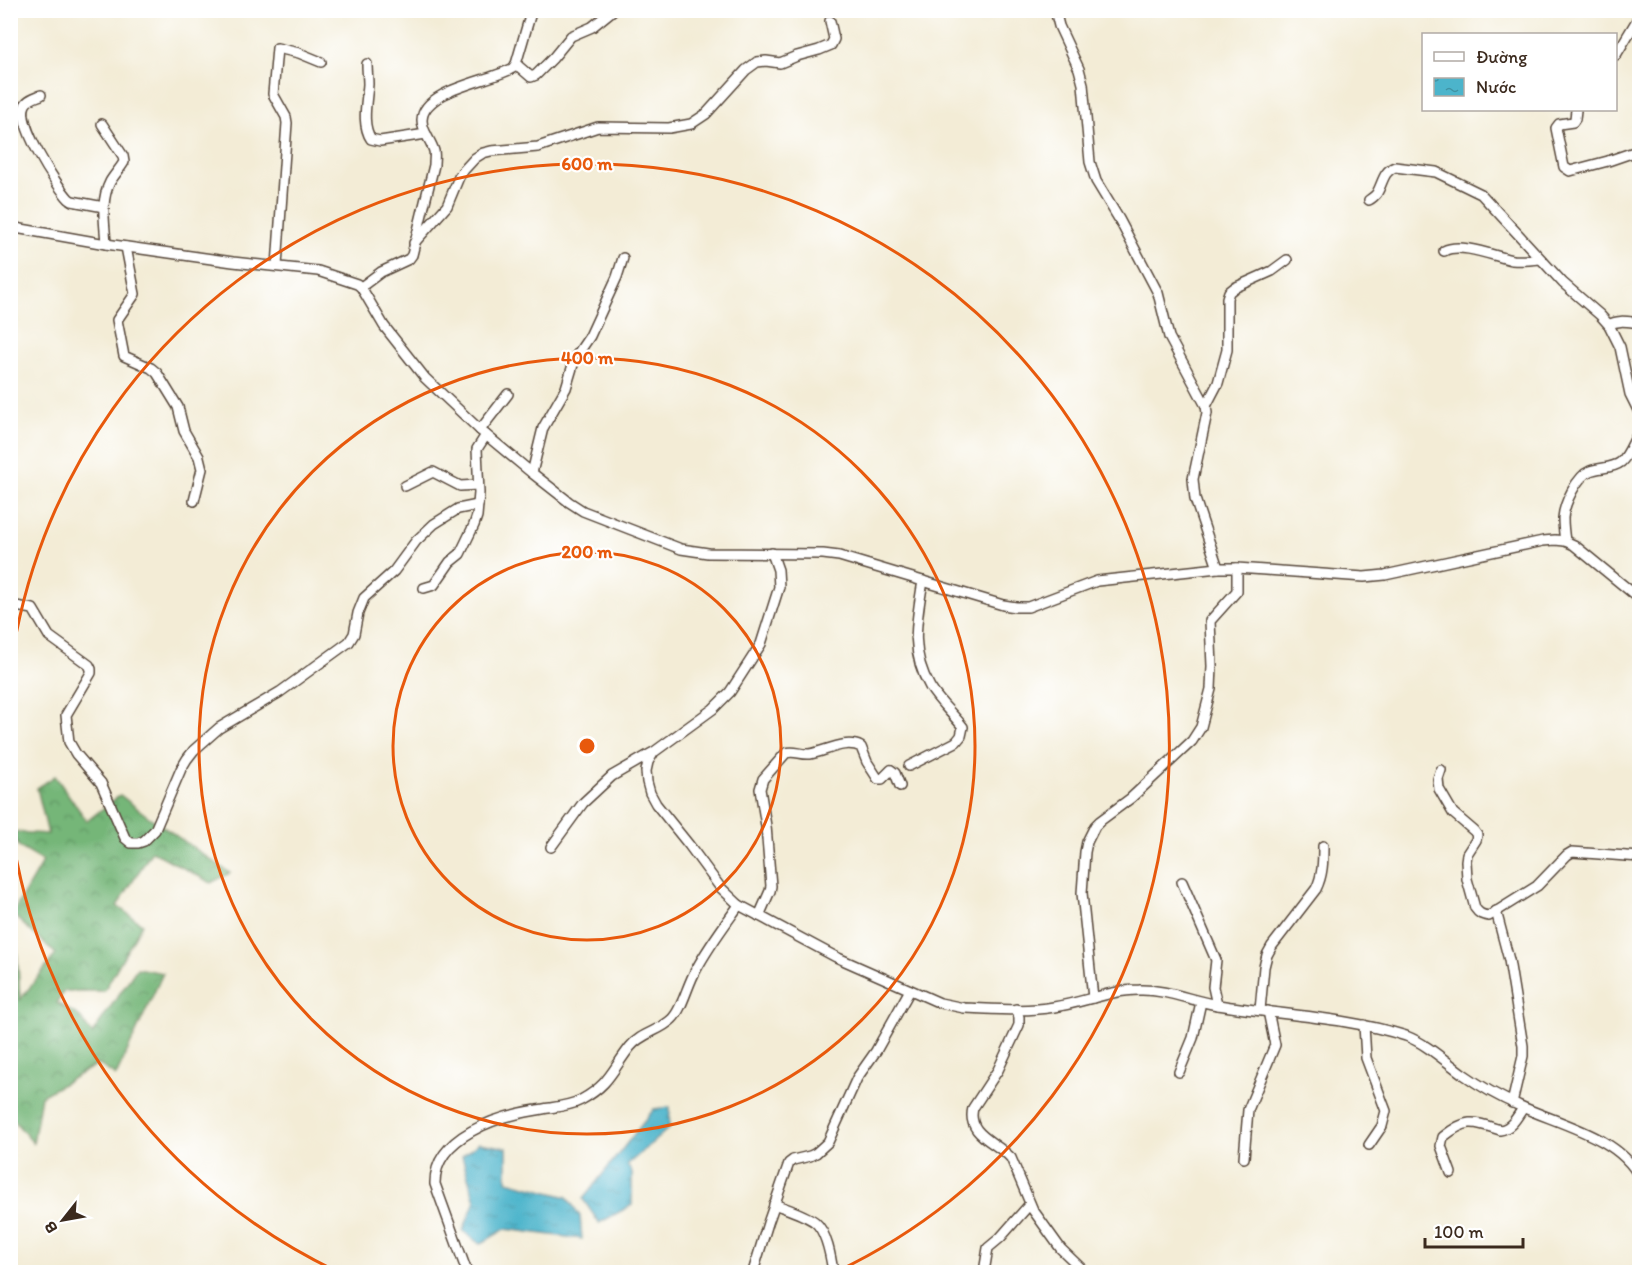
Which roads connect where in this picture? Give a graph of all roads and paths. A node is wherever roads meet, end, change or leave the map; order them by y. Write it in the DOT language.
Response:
graph roads {
  1 [pos="530,10"];
  2 [pos="613,10"];
  3 [pos="1055,10"];
  4 [pos="1640,15"];
  5 [pos="830,21"];
  6 [pos="1617,53"];
  7 [pos="321,62"];
  8 [pos="367,64"];
  9 [pos="516,64"];
  10 [pos="41,95"];
  11 [pos="1576,111"];
  12 [pos="102,124"];
  13 [pos="426,134"];
  14 [pos="1640,150"];
  15 [pos="1369,200"];
  16 [pos="104,207"];
  17 [pos="10,227"];
  18 [pos="414,243"];
  19 [pos="106,244"];
  20 [pos="126,247"];
  21 [pos="1444,251"];
  22 [pos="623,258"];
  23 [pos="1540,259"];
  24 [pos="1287,260"];
  25 [pos="277,266"];
  26 [pos="361,287"];
  27 [pos="1640,323"];
  28 [pos="1609,325"];
  29 [pos="508,394"];
  30 [pos="1206,406"];
  31 [pos="1640,414"];
  32 [pos="1640,430"];
  33 [pos="483,432"];
  34 [pos="532,472"];
  35 [pos="478,485"];
  36 [pos="405,486"];
  37 [pos="194,501"];
  38 [pos="478,505"];
  39 [pos="1565,541"];
  40 [pos="772,553"];
  41 [pos="1218,568"];
  42 [pos="1237,568"];
  43 [pos="922,580"];
  44 [pos="424,588"];
  45 [pos="1640,599"];
  46 [pos="10,605"];
  47 [pos="654,752"];
  48 [pos="909,766"];
  49 [pos="1440,770"];
  50 [pos="900,786"];
  51 [pos="1639,797"];
  52 [pos="1640,813"];
  53 [pos="1323,846"];
  54 [pos="551,847"];
  55 [pos="1640,857"];
  56 [pos="1182,882"];
  57 [pos="739,905"];
  58 [pos="1496,912"];
  59 [pos="759,916"];
  60 [pos="910,990"];
  61 [pos="1093,998"];
  62 [pos="1201,1002"];
  63 [pos="1217,1005"];
  64 [pos="1016,1009"];
  65 [pos="1264,1011"];
  66 [pos="1364,1025"];
  67 [pos="1179,1072"];
  68 [pos="1512,1103"];
  69 [pos="1524,1108"];
  70 [pos="1369,1144"];
  71 [pos="1244,1158"];
  72 [pos="1451,1173"];
  73 [pos="1640,1178"];
  74 [pos="774,1204"];
  75 [pos="1030,1204"];
  76 [pos="467,1272"];
  77 [pos="753,1272"];
  78 [pos="833,1272"];
  79 [pos="984,1272"];
  80 [pos="1085,1272"];
  1 -- 9 [label="street"];
  2 -- 9 [label="street"];
  3 -- 30 [label="street"];
  4 -- 6 [label="street"];
  5 -- 18 [label="street"];
  7 -- 25 [label="street"];
  8 -- 13 [label="street"];
  9 -- 13 [label="street"];
  10 -- 16 [label="street"];
  11 -- 14 [label="street"];
  12 -- 16 [label="street"];
  13 -- 18 [label="street"];
  15 -- 23 [label="street"];
  16 -- 19 [label="street"];
  17 -- 19 [label="street"];
  18 -- 26 [label="street"];
  19 -- 20 [label="street"];
  20 -- 25 [label="street"];
  20 -- 37 [label="street"];
  21 -- 23 [label="street"];
  22 -- 34 [label="street"];
  23 -- 28 [label="street"];
  24 -- 30 [label="street"];
  25 -- 26 [label="street"];
  26 -- 33 [label="street"];
  27 -- 28 [label="street"];
  28 -- 31 [label="street"];
  29 -- 33 [label="street"];
  30 -- 41 [label="street"];
  32 -- 39 [label="street"];
  33 -- 34 [label="street"];
  33 -- 35 [label="street"];
  34 -- 40 [label="street"];
  35 -- 36 [label="street"];
  35 -- 38 [label="street"];
  38 -- 44 [label="street"];
  38 -- 46 [label="street"];
  39 -- 42 [label="street"];
  39 -- 45 [label="street"];
  40 -- 43 [label="street"];
  40 -- 47 [label="street"];
  41 -- 42 [label="street"];
  41 -- 43 [label="street"];
  42 -- 61 [label="street"];
  43 -- 48 [label="street"];
  47 -- 54 [label="street"];
  47 -- 57 [label="street"];
  49 -- 58 [label="street"];
  50 -- 59 [label="street"];
  51 -- 52 [label="street"];
  53 -- 65 [label="street"];
  55 -- 58 [label="street"];
  56 -- 63 [label="street"];
  57 -- 59 [label="street"];
  57 -- 76 [label="street"];
  58 -- 68 [label="street"];
  59 -- 60 [label="street"];
  60 -- 64 [label="street"];
  60 -- 74 [label="street"];
  61 -- 62 [label="street"];
  61 -- 64 [label="street"];
  62 -- 63 [label="street"];
  62 -- 67 [label="street"];
  63 -- 65 [label="street"];
  64 -- 75 [label="street"];
  65 -- 66 [label="street"];
  65 -- 71 [label="street"];
  66 -- 68 [label="street"];
  66 -- 70 [label="street"];
  68 -- 69 [label="street"];
  69 -- 72 [label="street"];
  69 -- 73 [label="street"];
  74 -- 77 [label="street"];
  74 -- 78 [label="street"];
  75 -- 79 [label="street"];
  75 -- 80 [label="street"];
}
